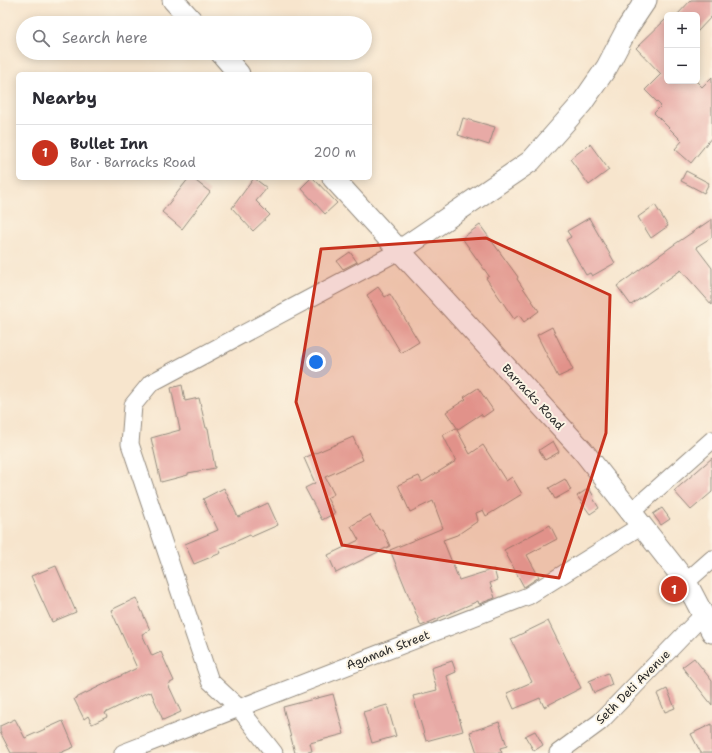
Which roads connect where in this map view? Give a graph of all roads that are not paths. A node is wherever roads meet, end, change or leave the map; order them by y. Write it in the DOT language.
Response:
graph roads {
  1 [pos="173,0"];
  2 [pos="646,0"];
  3 [pos="188,16"];
  4 [pos="227,60"];
  5 [pos="238,72"];
  6 [pos="335,180"];
  7 [pos="399,251"];
  8 [pos="712,440"];
  9 [pos="636,518"];
  10 [pos="712,559"];
  11 [pos="686,582"];
  12 [pos="708,624"];
  13 [pos="239,708"];
  14 [pos="123,753"];
  15 [pos="274,753"];
  16 [pos="558,753"];
  1 -- 3 [label="street"];
  2 -- 7 [label="street"];
  4 -- 5 [label="street"];
  6 -- 7 [label="street, Barracks Road"];
  7 -- 9 [label="street, Barracks Road"];
  7 -- 13 [label="street"];
  8 -- 9 [label="street, Agamah Street"];
  9 -- 11 [label="street, Barracks Road"];
  9 -- 13 [label="street, Agamah Street"];
  10 -- 11 [label="street"];
  11 -- 12 [label="street, Barracks Road"];
  12 -- 16 [label="street, Seth Deti Avenue"];
  13 -- 14 [label="street, Agamah Street"];
  13 -- 15 [label="street"];
}
